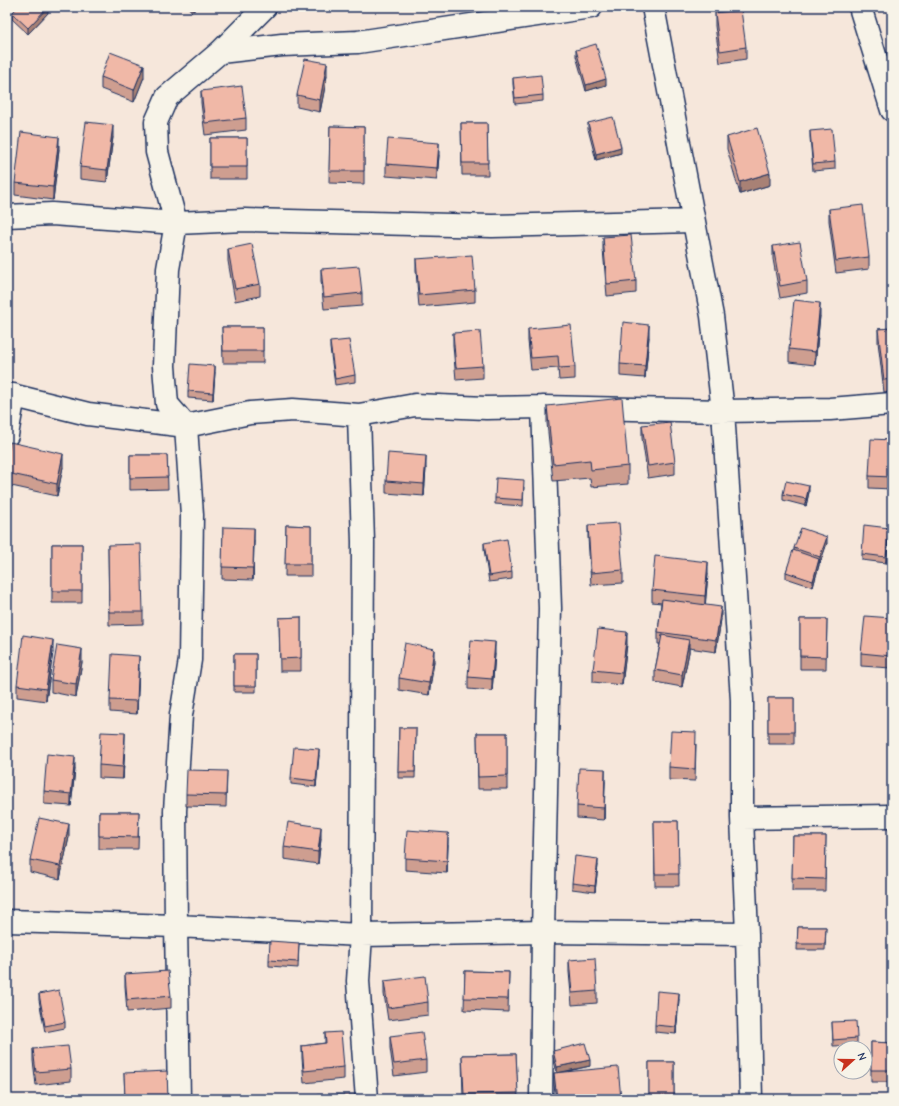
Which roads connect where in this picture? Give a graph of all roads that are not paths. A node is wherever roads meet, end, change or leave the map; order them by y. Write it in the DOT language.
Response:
graph roads {
  1 [pos="265,7"];
  2 [pos="591,7"];
  3 [pos="653,7"];
  4 [pos="860,7"];
  5 [pos="220,52"];
  6 [pos="892,110"];
  7 [pos="7,216"];
  8 [pos="693,221"];
  9 [pos="176,224"];
  10 [pos="11,394"];
  11 [pos="892,404"];
  12 [pos="543,407"];
  13 [pos="723,411"];
  14 [pos="359,415"];
  15 [pos="186,426"];
  16 [pos="7,435"];
  17 [pos="892,816"];
  18 [pos="742,818"];
  19 [pos="7,921"];
  20 [pos="176,926"];
  21 [pos="543,932"];
  22 [pos="747,934"];
  23 [pos="361,935"];
  24 [pos="180,1099"];
  25 [pos="367,1099"];
  26 [pos="541,1099"];
  27 [pos="751,1099"];
  1 -- 5 [label="street"];
  2 -- 5 [label="street"];
  3 -- 8 [label="street"];
  4 -- 6 [label="street"];
  5 -- 9 [label="street"];
  7 -- 9 [label="street"];
  8 -- 9 [label="street"];
  8 -- 13 [label="street"];
  9 -- 15 [label="street"];
  10 -- 15 [label="street"];
  10 -- 16 [label="street"];
  11 -- 13 [label="street"];
  12 -- 13 [label="street"];
  12 -- 14 [label="street"];
  12 -- 21 [label="street"];
  13 -- 18 [label="street"];
  14 -- 15 [label="street"];
  14 -- 23 [label="street"];
  15 -- 20 [label="street"];
  17 -- 18 [label="street"];
  18 -- 22 [label="street"];
  19 -- 20 [label="street"];
  20 -- 23 [label="street"];
  20 -- 24 [label="street"];
  21 -- 22 [label="street"];
  21 -- 23 [label="street"];
  21 -- 26 [label="street"];
  22 -- 27 [label="street"];
  23 -- 25 [label="street"];
}
